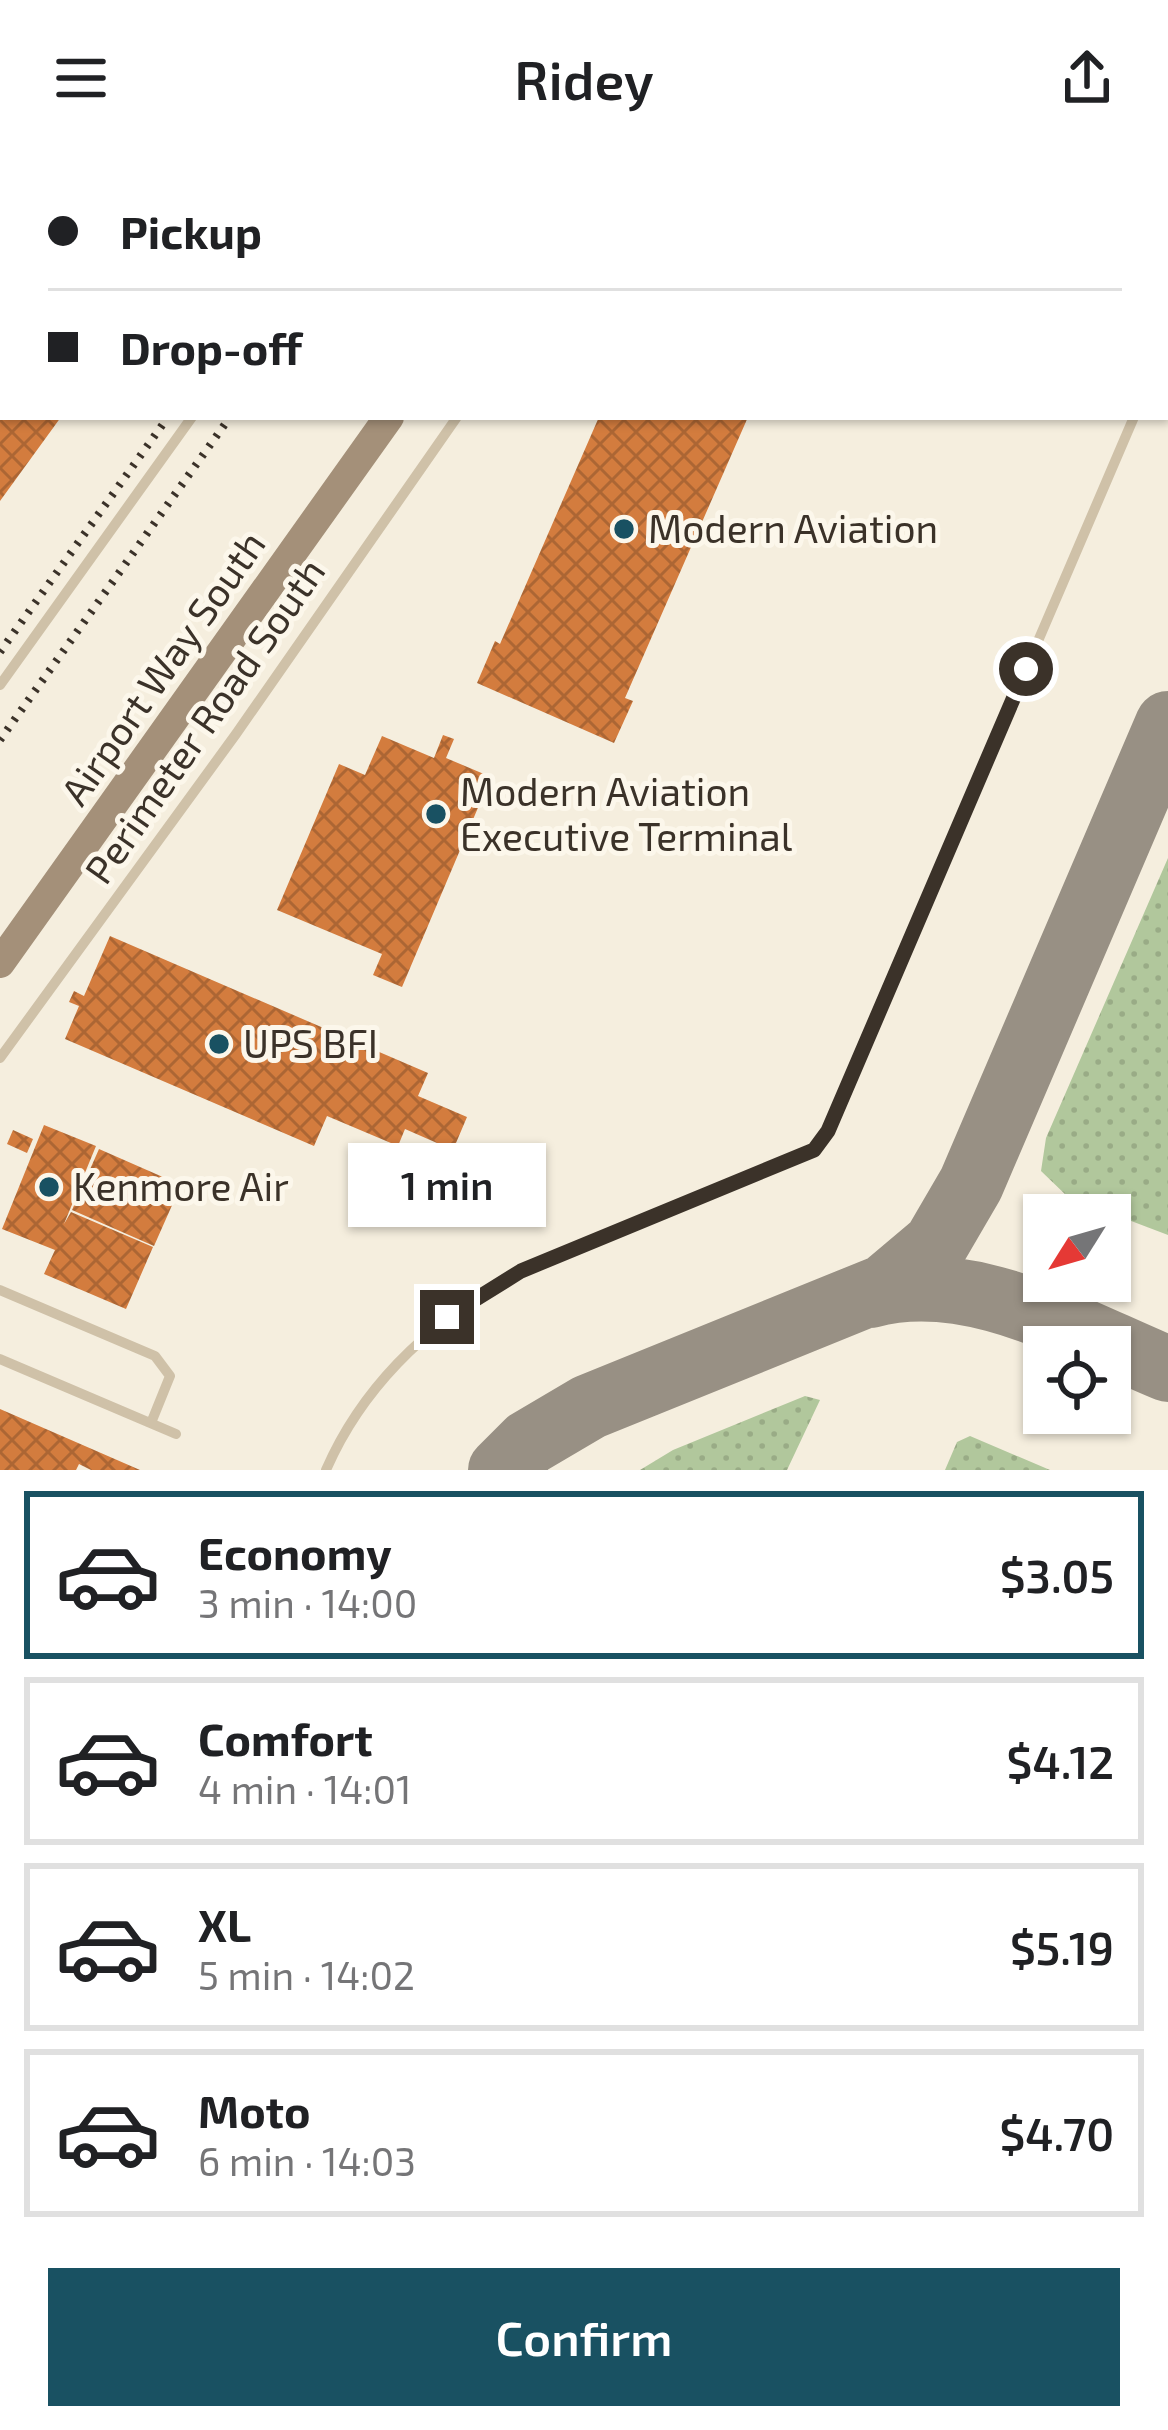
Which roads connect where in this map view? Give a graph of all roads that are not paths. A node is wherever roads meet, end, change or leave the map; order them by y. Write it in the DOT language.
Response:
graph roads {
  1 [pos="190,420"];
  2 [pos="386,420"];
  3 [pos="455,420"];
  4 [pos="1133,420"];
  5 [pos="0,685"];
  6 [pos="0,963"];
  7 [pos="0,1058"];
  8 [pos="0,1290"];
  9 [pos="0,1359"];
  10 [pos="151,1423"];
  11 [pos="176,1434"];
  12 [pos="326,1470"];
  1 -- 5 [label="lane"];
  2 -- 6 [label="main road, Airport Way South"];
  3 -- 7 [label="lane, Perimeter Road South"];
  4 -- 12 [label="lane"];
  8 -- 10 [label="lane"];
  9 -- 10 [label="lane"];
  10 -- 11 [label="lane"];
}
